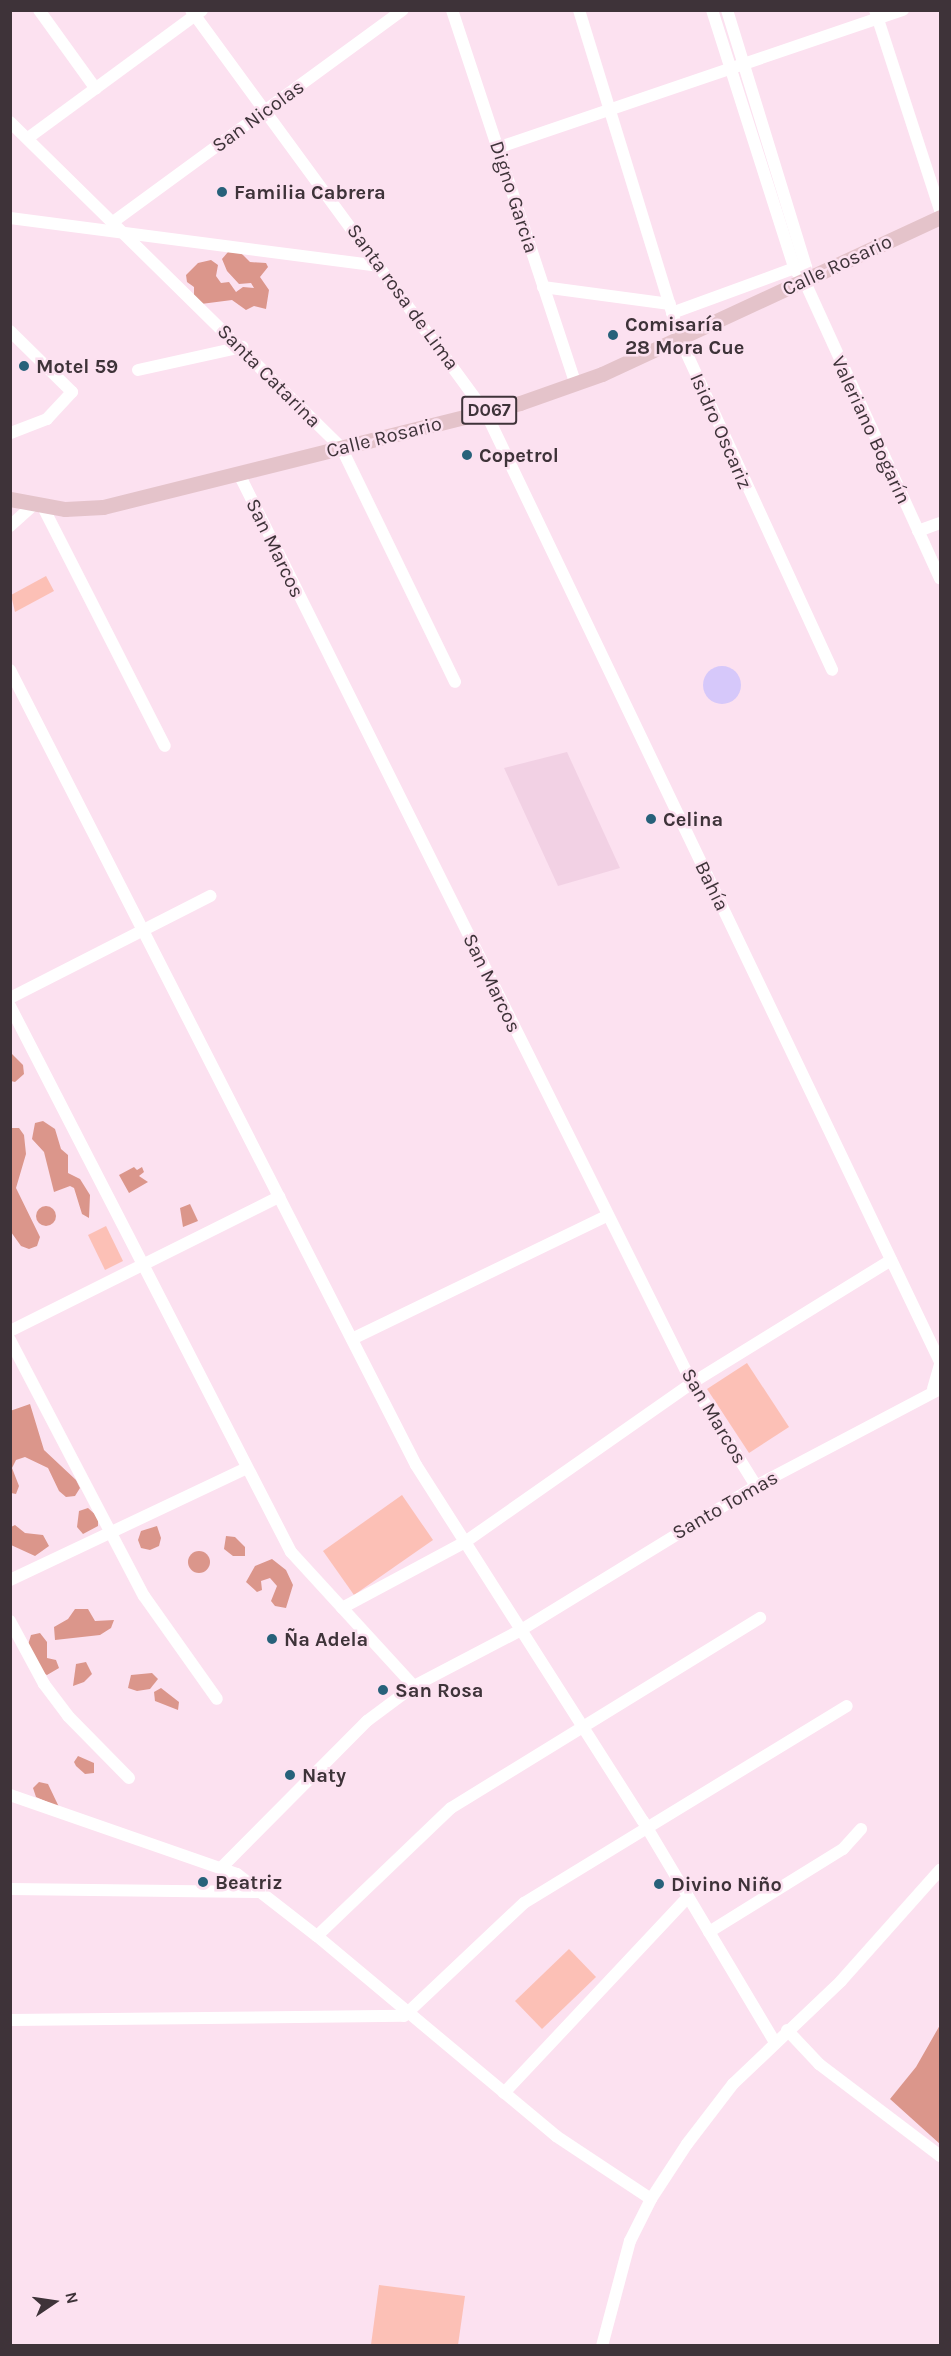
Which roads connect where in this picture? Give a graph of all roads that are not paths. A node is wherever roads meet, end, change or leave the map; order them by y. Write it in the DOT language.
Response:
graph roads {
  1 [pos="39,10"];
  2 [pos="403,10"];
  3 [pos="452,10"];
  4 [pos="579,10"];
  5 [pos="712,10"];
  6 [pos="727,10"];
  7 [pos="903,10"];
  8 [pos="196,12"];
  9 [pos="877,15"];
  10 [pos="744,64"];
  11 [pos="730,69"];
  12 [pos="96,89"];
  13 [pos="611,109"];
  14 [pos="266,111"];
  15 [pos="10,122"];
  16 [pos="28,138"];
  17 [pos="497,148"];
  18 [pos="940,210"];
  19 [pos="940,217"];
  20 [pos="10,219"];
  21 [pos="113,222"];
  22 [pos="124,232"];
  23 [pos="380,266"];
  24 [pos="799,274"];
  25 [pos="750,285"];
  26 [pos="543,287"];
  27 [pos="757,303"];
  28 [pos="671,309"];
  29 [pos="10,331"];
  30 [pos="680,339"];
  31 [pos="242,347"];
  32 [pos="138,370"];
  33 [pos="576,384"];
  34 [pos="484,411"];
  35 [pos="10,433"];
  36 [pos="341,447"];
  37 [pos="239,474"];
  38 [pos="10,499"];
  39 [pos="38,506"];
  40 [pos="940,523"];
  41 [pos="10,526"];
  42 [pos="918,531"];
  43 [pos="940,579"];
  44 [pos="10,670"];
  45 [pos="832,670"];
  46 [pos="455,682"];
  47 [pos="165,746"];
  48 [pos="210,896"];
  49 [pos="143,931"];
  50 [pos="10,998"];
  51 [pos="10,1006"];
  52 [pos="279,1197"];
  53 [pos="607,1216"];
  54 [pos="891,1260"];
  55 [pos="143,1265"];
  56 [pos="10,1330"];
  57 [pos="352,1339"];
  58 [pos="10,1340"];
  59 [pos="940,1363"];
  60 [pos="692,1383"];
  61 [pos="937,1389"];
  62 [pos="247,1468"];
  63 [pos="756,1486"];
  64 [pos="111,1533"];
  65 [pos="465,1542"];
  66 [pos="10,1580"];
  67 [pos="342,1608"];
  68 [pos="760,1618"];
  69 [pos="10,1621"];
  70 [pos="521,1630"];
  71 [pos="414,1686"];
  72 [pos="217,1699"];
  73 [pos="847,1706"];
  74 [pos="584,1728"];
  75 [pos="129,1778"];
  76 [pos="10,1795"];
  77 [pos="647,1828"];
  78 [pos="861,1829"];
  79 [pos="221,1868"];
  80 [pos="940,1870"];
  81 [pos="10,1888"];
  82 [pos="260,1892"];
  83 [pos="688,1897"];
  84 [pos="709,1932"];
  85 [pos="317,1936"];
  86 [pos="410,2013"];
  87 [pos="10,2020"];
  88 [pos="787,2030"];
  89 [pos="774,2041"];
  90 [pos="504,2093"];
  91 [pos="940,2156"];
  92 [pos="651,2199"];
  93 [pos="602,2346"];
  1 -- 12 [label="street"];
  2 -- 14 [label="street, San Nicolas"];
  3 -- 17 [label="street, Digno Garcia"];
  4 -- 13 [label="street, Isidro Oscariz"];
  5 -- 11 [label="street"];
  6 -- 10 [label="street"];
  7 -- 9 [label="street"];
  8 -- 12 [label="street"];
  8 -- 14 [label="street, Santa rosa de Lima"];
  9 -- 10 [label="street"];
  9 -- 18 [label="street"];
  10 -- 11 [label="street"];
  10 -- 24 [label="street"];
  11 -- 13 [label="street"];
  11 -- 24 [label="street"];
  12 -- 16 [label="street"];
  13 -- 17 [label="street"];
  13 -- 28 [label="street, Isidro Oscariz"];
  14 -- 21 [label="street, San Nicolas"];
  14 -- 23 [label="street, Santa rosa de Lima"];
  15 -- 16 [label="street, Santa Catarina"];
  16 -- 21 [label="street, Santa Catarina"];
  17 -- 26 [label="street, Digno Garcia"];
  19 -- 24 [label="main road, Calle Rosario / D067"];
  20 -- 22 [label="street"];
  21 -- 22 [label="street, Santa Catarina"];
  22 -- 23 [label="street"];
  22 -- 31 [label="street, Santa Catarina"];
  23 -- 34 [label="street, Santa rosa de Lima"];
  24 -- 25 [label="street"];
  24 -- 27 [label="main road, Calle Rosario / D067"];
  24 -- 42 [label="street, Valeriano Bogarín"];
  25 -- 27 [label="street"];
  25 -- 28 [label="street"];
  26 -- 28 [label="street"];
  26 -- 33 [label="street, Digno Garcia"];
  27 -- 30 [label="main road, Calle Rosario / D067"];
  28 -- 30 [label="street, Isidro Oscariz"];
  29 -- 35 [label="street"];
  30 -- 33 [label="main road, Calle Rosario / D067"];
  30 -- 45 [label="street, Isidro Oscariz"];
  31 -- 32 [label="street"];
  31 -- 36 [label="street, Santa Catarina"];
  33 -- 34 [label="main road, Calle Rosario / D067"];
  34 -- 36 [label="main road, Calle Rosario / D067"];
  34 -- 54 [label="street, Bahía"];
  36 -- 37 [label="main road, Calle Rosario / D067"];
  36 -- 46 [label="street, Santa Catarina"];
  37 -- 39 [label="main road, Calle Rosario / D067"];
  37 -- 53 [label="street, San Marcos"];
  38 -- 39 [label="main road, Calle Rosario / D067"];
  39 -- 41 [label="street"];
  39 -- 47 [label="street"];
  40 -- 42 [label="street"];
  42 -- 43 [label="street, Valeriano Bogarín"];
  44 -- 49 [label="street"];
  48 -- 49 [label="street"];
  49 -- 50 [label="street"];
  49 -- 52 [label="street"];
  51 -- 55 [label="street"];
  52 -- 55 [label="street"];
  52 -- 57 [label="street"];
  53 -- 57 [label="street"];
  53 -- 60 [label="street, San Marcos"];
  54 -- 59 [label="street, Bahía"];
  54 -- 60 [label="street"];
  55 -- 56 [label="street"];
  55 -- 62 [label="street"];
  57 -- 65 [label="street"];
  58 -- 64 [label="street"];
  59 -- 61 [label="street, Santo Tomas"];
  60 -- 63 [label="street, San Marcos"];
  60 -- 65 [label="street"];
  61 -- 63 [label="street, Santo Tomas"];
  62 -- 64 [label="street"];
  62 -- 67 [label="street"];
  63 -- 70 [label="street, Santo Tomas"];
  64 -- 66 [label="street"];
  64 -- 72 [label="street"];
  65 -- 67 [label="street"];
  65 -- 70 [label="street"];
  67 -- 71 [label="street"];
  68 -- 74 [label="street"];
  69 -- 75 [label="street"];
  70 -- 71 [label="street, Santo Tomas"];
  70 -- 74 [label="street"];
  71 -- 79 [label="street, Santo Tomas"];
  73 -- 77 [label="street"];
  74 -- 77 [label="street"];
  74 -- 85 [label="street"];
  76 -- 79 [label="street"];
  77 -- 83 [label="street"];
  77 -- 86 [label="street"];
  78 -- 84 [label="street"];
  79 -- 82 [label="street"];
  80 -- 88 [label="street"];
  81 -- 82 [label="street"];
  82 -- 85 [label="street"];
  83 -- 84 [label="street"];
  83 -- 90 [label="street"];
  84 -- 89 [label="street"];
  85 -- 86 [label="street"];
  86 -- 87 [label="street"];
  86 -- 90 [label="street"];
  88 -- 89 [label="street"];
  88 -- 91 [label="street"];
  89 -- 92 [label="street"];
  90 -- 92 [label="street"];
  92 -- 93 [label="street"];
}
